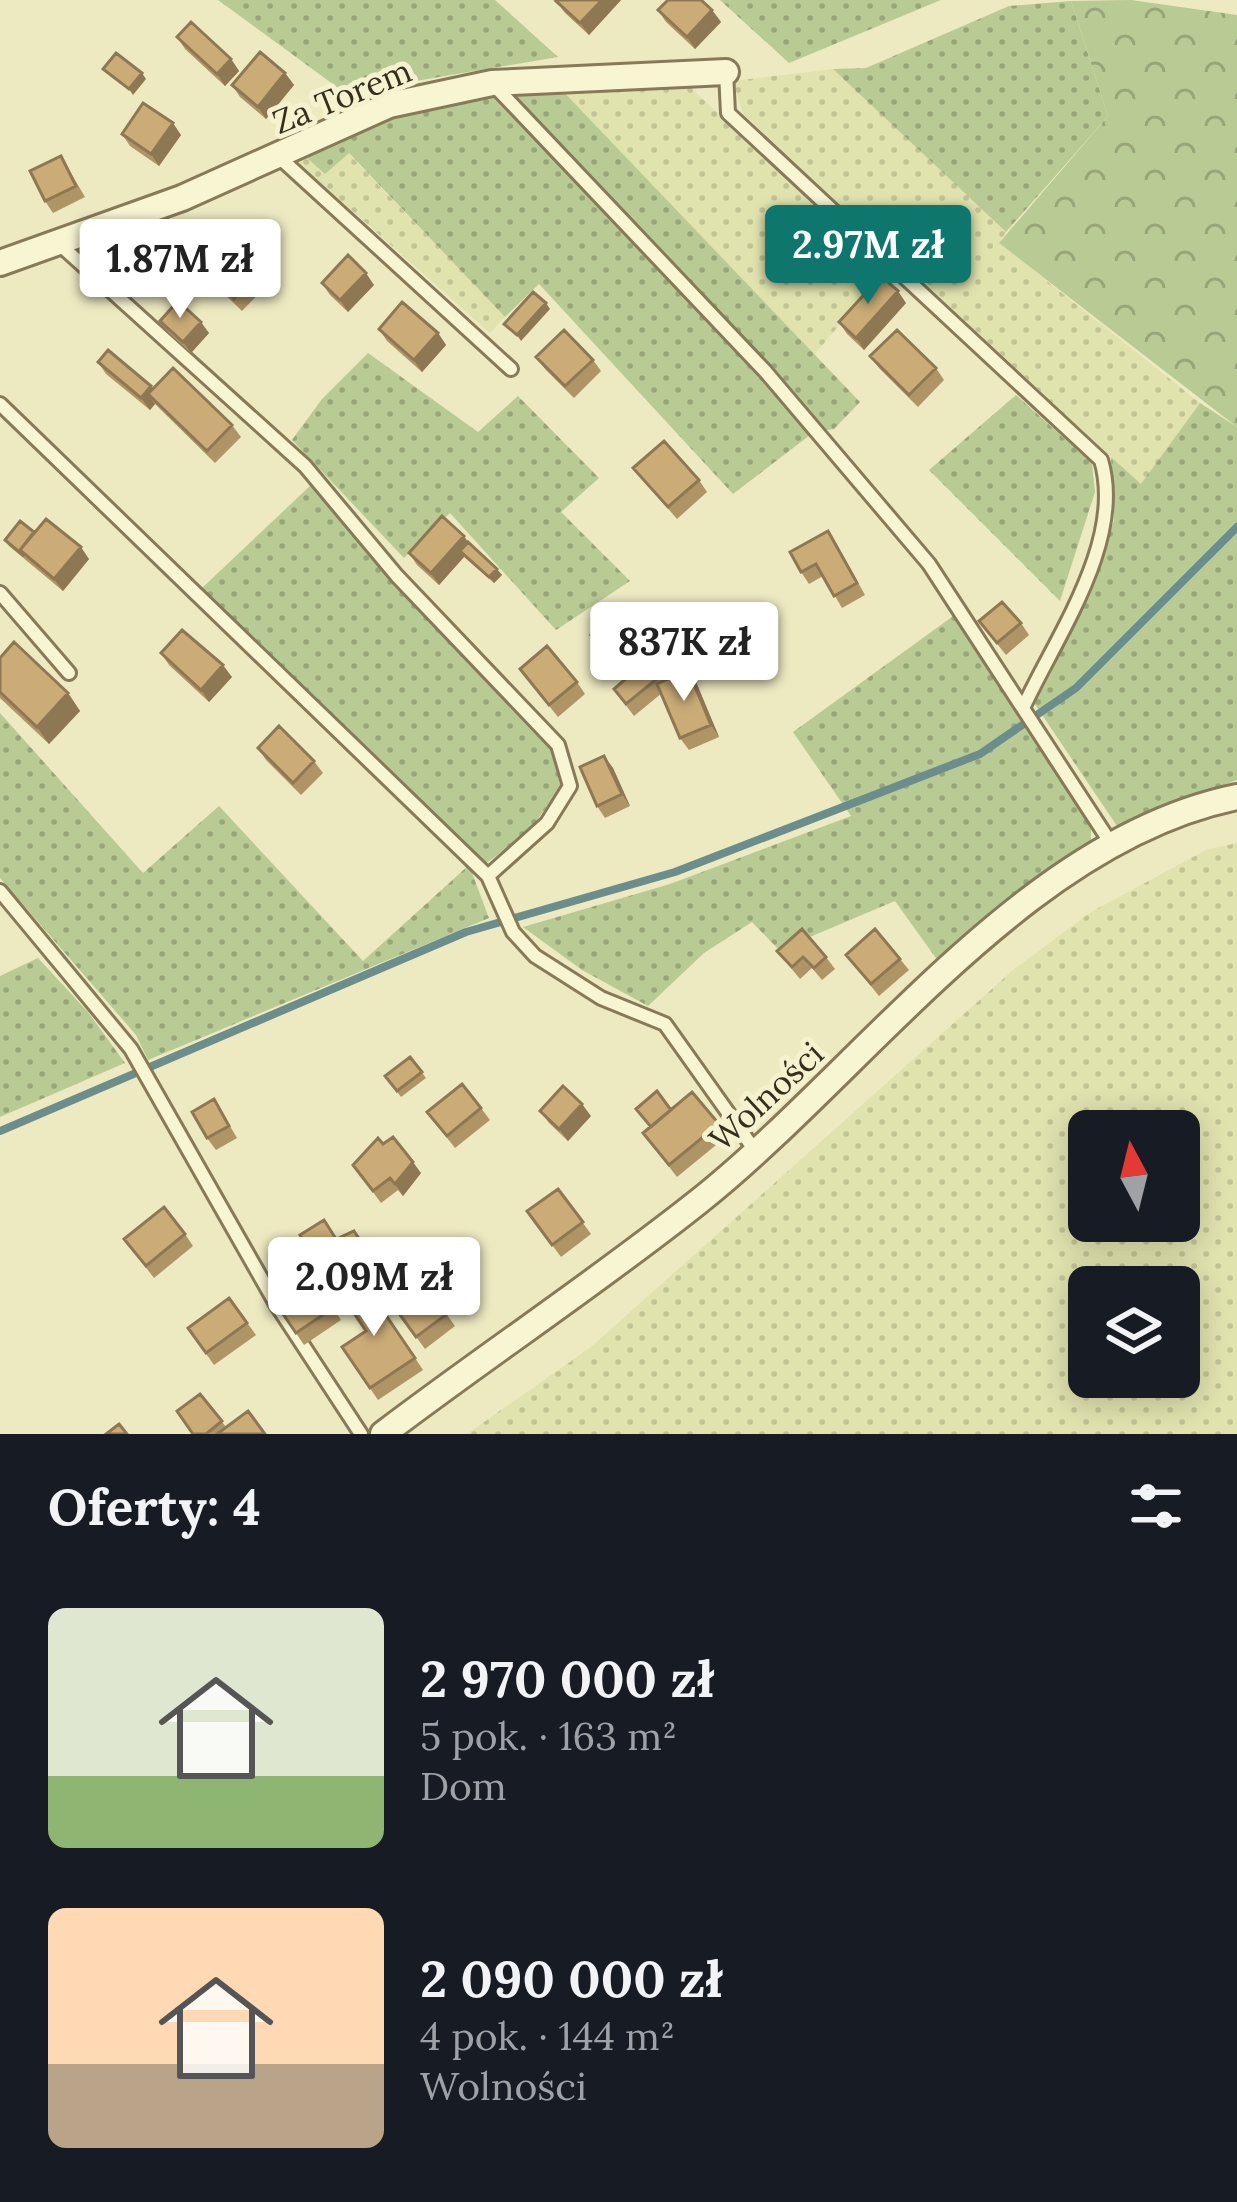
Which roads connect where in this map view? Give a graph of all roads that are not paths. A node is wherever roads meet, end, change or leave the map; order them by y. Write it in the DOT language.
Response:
graph roads {
  1 [pos="726,72"];
  2 [pos="492,83"];
  3 [pos="279,157"];
  4 [pos="57,242"];
  5 [pos="0,263"];
  6 [pos="511,369"];
  7 [pos="0,404"];
  8 [pos="0,592"];
  9 [pos="69,673"];
  10 [pos="1024,706"];
  11 [pos="1237,797"];
  12 [pos="1110,842"];
  13 [pos="488,876"];
  14 [pos="0,891"];
  15 [pos="756,1153"];
  16 [pos="361,1434"];
  17 [pos="383,1434"];
  1 -- 2 [label="street, Za Torem"];
  1 -- 10 [label="lane"];
  2 -- 3 [label="street, Za Torem"];
  2 -- 10 [label="lane"];
  3 -- 4 [label="street, Za Torem"];
  3 -- 6 [label="lane"];
  4 -- 5 [label="street, Za Torem"];
  4 -- 13 [label="lane"];
  7 -- 13 [label="lane"];
  8 -- 9 [label="lane"];
  10 -- 12 [label="lane"];
  11 -- 12 [label="street, Wolności"];
  12 -- 15 [label="street, Wolności"];
  13 -- 15 [label="lane"];
  14 -- 16 [label="lane"];
  15 -- 17 [label="street, Wolności"];
}
